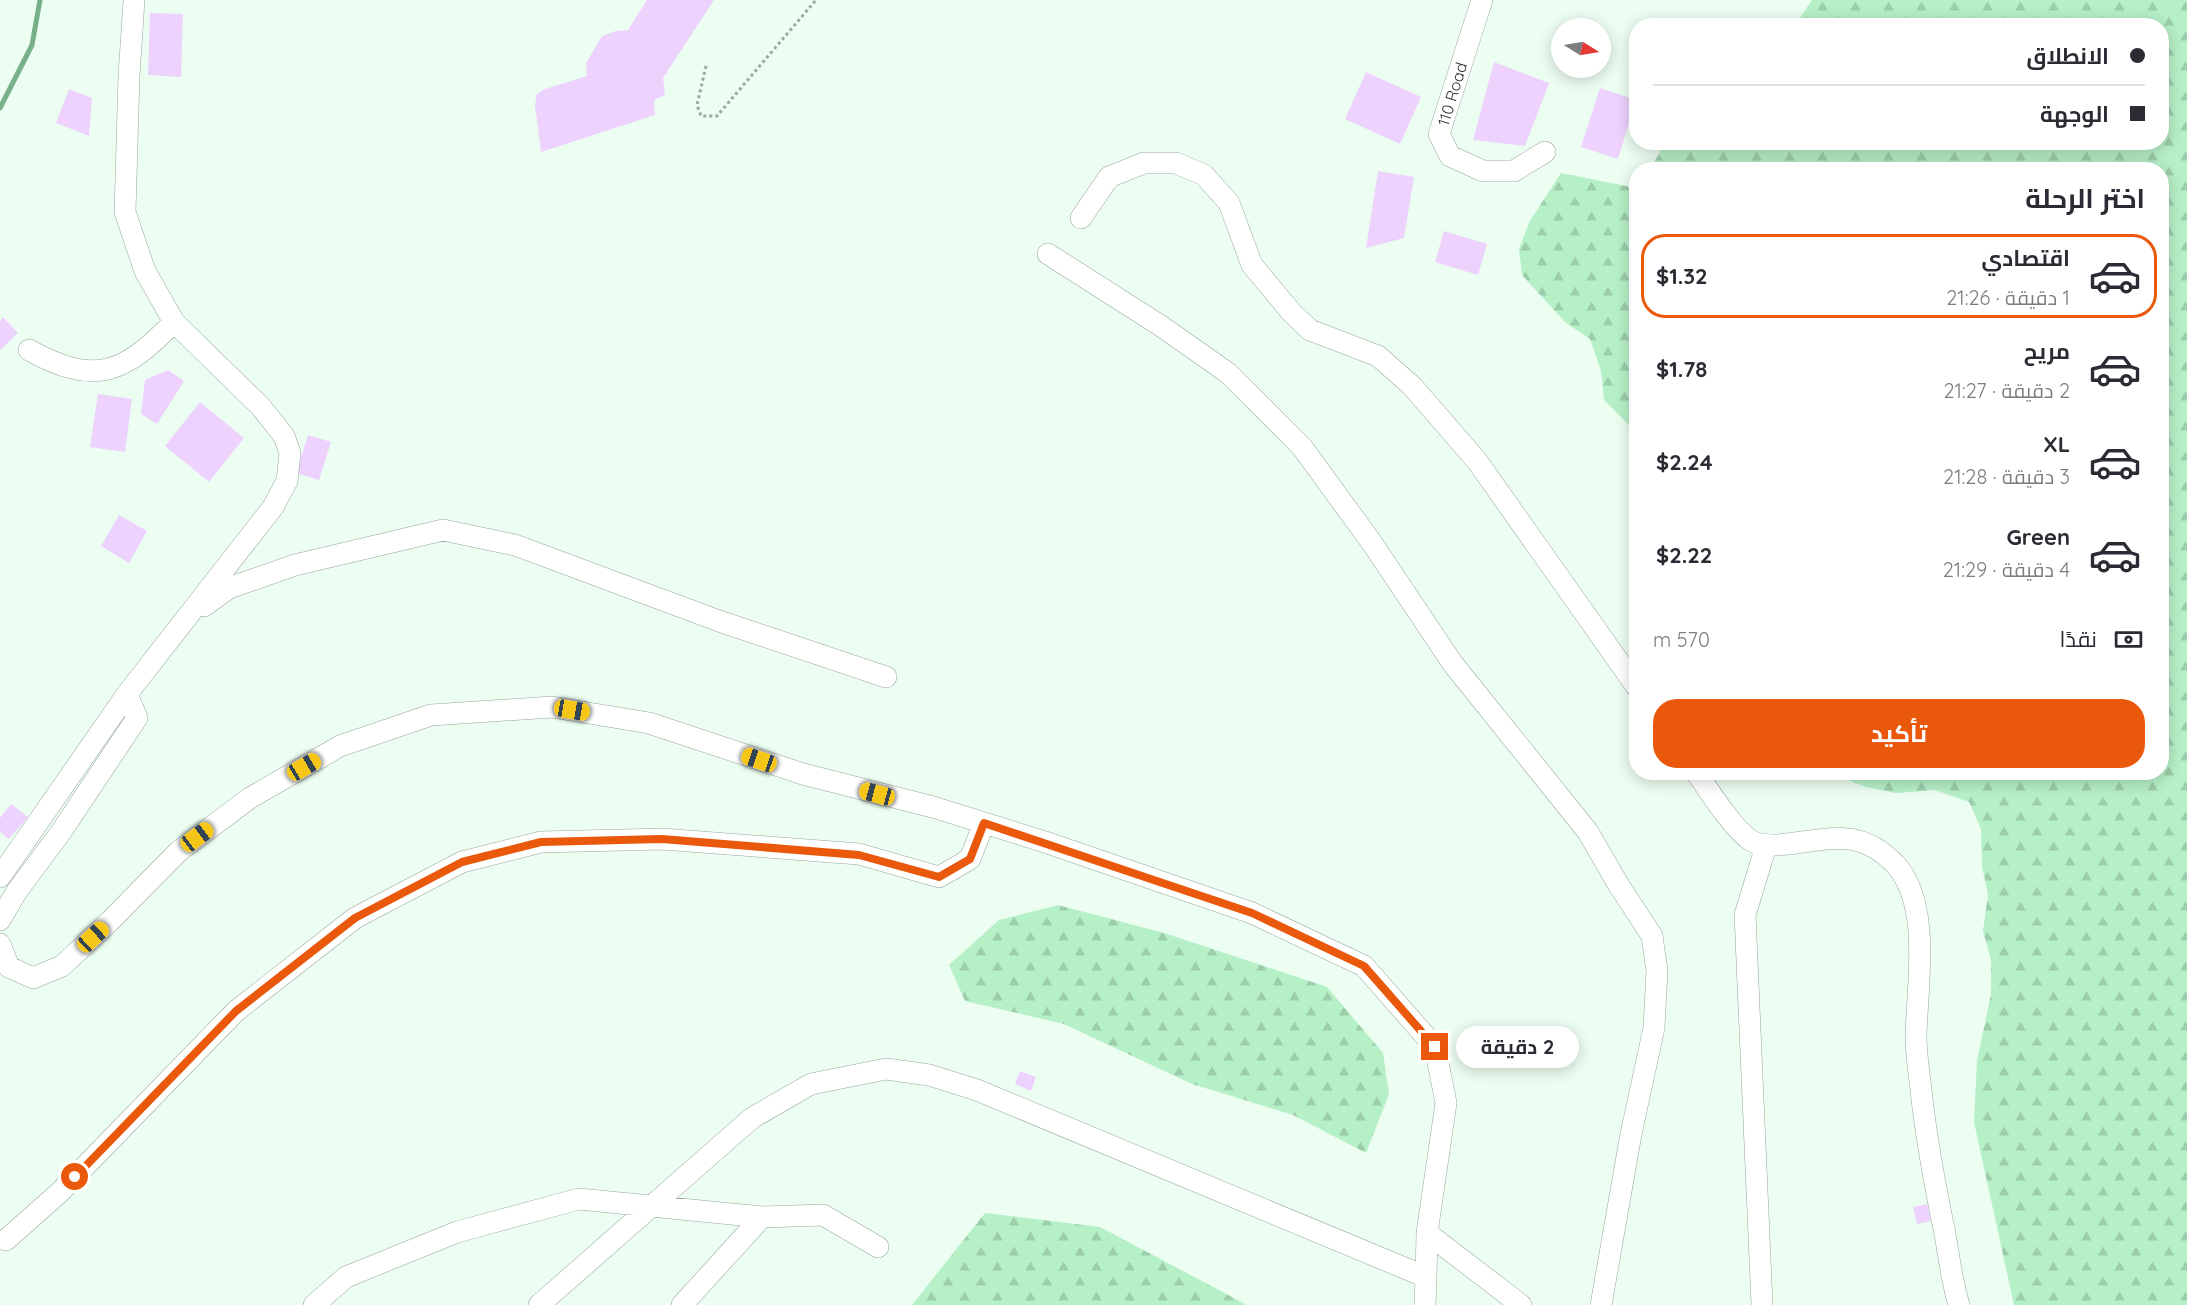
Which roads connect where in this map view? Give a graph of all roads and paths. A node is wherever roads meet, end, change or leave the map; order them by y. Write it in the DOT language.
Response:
graph roads {
  1 [pos="134,0"];
  2 [pos="816,0"];
  3 [pos="1482,0"];
  4 [pos="706,66"];
  5 [pos="1545,152"];
  6 [pos="1081,218"];
  7 [pos="1048,254"];
  8 [pos="174,322"];
  9 [pos="29,350"];
  10 [pos="184,621"];
  11 [pos="1629,676"];
  12 [pos="886,677"];
  13 [pos="127,694"];
  14 [pos="1702,780"];
  15 [pos="984,823"];
  16 [pos="1766,846"];
  17 [pos="0,877"];
  18 [pos="0,920"];
  19 [pos="0,944"];
  20 [pos="653,1206"];
  21 [pos="762,1217"];
  22 [pos="1427,1233"];
  23 [pos="6,1240"];
  24 [pos="878,1246"];
  25 [pos="1426,1277"];
  26 [pos="314,1305"];
  27 [pos="539,1305"];
  28 [pos="682,1305"];
  29 [pos="1425,1305"];
  30 [pos="1521,1305"];
  31 [pos="1601,1305"];
  32 [pos="1762,1305"];
  33 [pos="1959,1305"];
  1 -- 8 [label="street"];
  2 -- 4 [label="path"];
  3 -- 5 [label="street, 110 Road"];
  6 -- 11 [label="street"];
  7 -- 31 [label="street"];
  8 -- 9 [label="street"];
  8 -- 10 [label="street"];
  10 -- 12 [label="street"];
  10 -- 13 [label="street"];
  13 -- 17 [label="street"];
  13 -- 18 [label="street"];
  14 -- 16 [label="street"];
  15 -- 19 [label="street"];
  15 -- 22 [label="street"];
  15 -- 23 [label="street"];
  16 -- 32 [label="street"];
  16 -- 33 [label="street"];
  20 -- 21 [label="street"];
  20 -- 25 [label="street"];
  20 -- 26 [label="street"];
  20 -- 27 [label="street"];
  21 -- 24 [label="street"];
  21 -- 28 [label="street"];
  22 -- 25 [label="street"];
  22 -- 30 [label="street"];
  25 -- 29 [label="street"];
}
